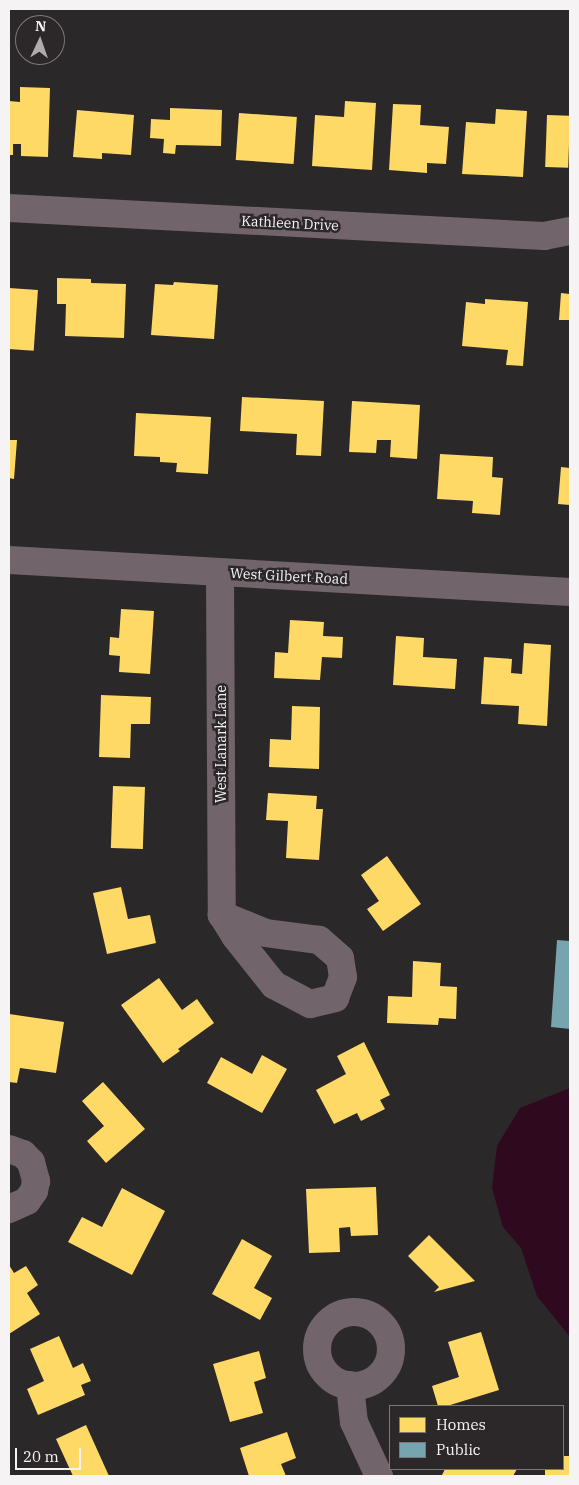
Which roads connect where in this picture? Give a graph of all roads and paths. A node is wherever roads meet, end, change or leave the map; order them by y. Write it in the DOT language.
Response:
graph roads {
  1 [pos="9,208"];
  2 [pos="570,231"];
  3 [pos="9,560"];
  4 [pos="220,573"];
  5 [pos="570,592"];
  6 [pos="222,915"];
  7 [pos="9,1149"];
  8 [pos="9,1209"];
  9 [pos="350,1385"];
  10 [pos="379,1476"];
  1 -- 2 [label="street, Kathleen Drive"];
  3 -- 4 [label="street, West Gilbert Road"];
  4 -- 5 [label="street, West Gilbert Road"];
  4 -- 6 [label="street, West Lanark Lane"];
  7 -- 8 [label="street"];
  9 -- 10 [label="street"];
}
